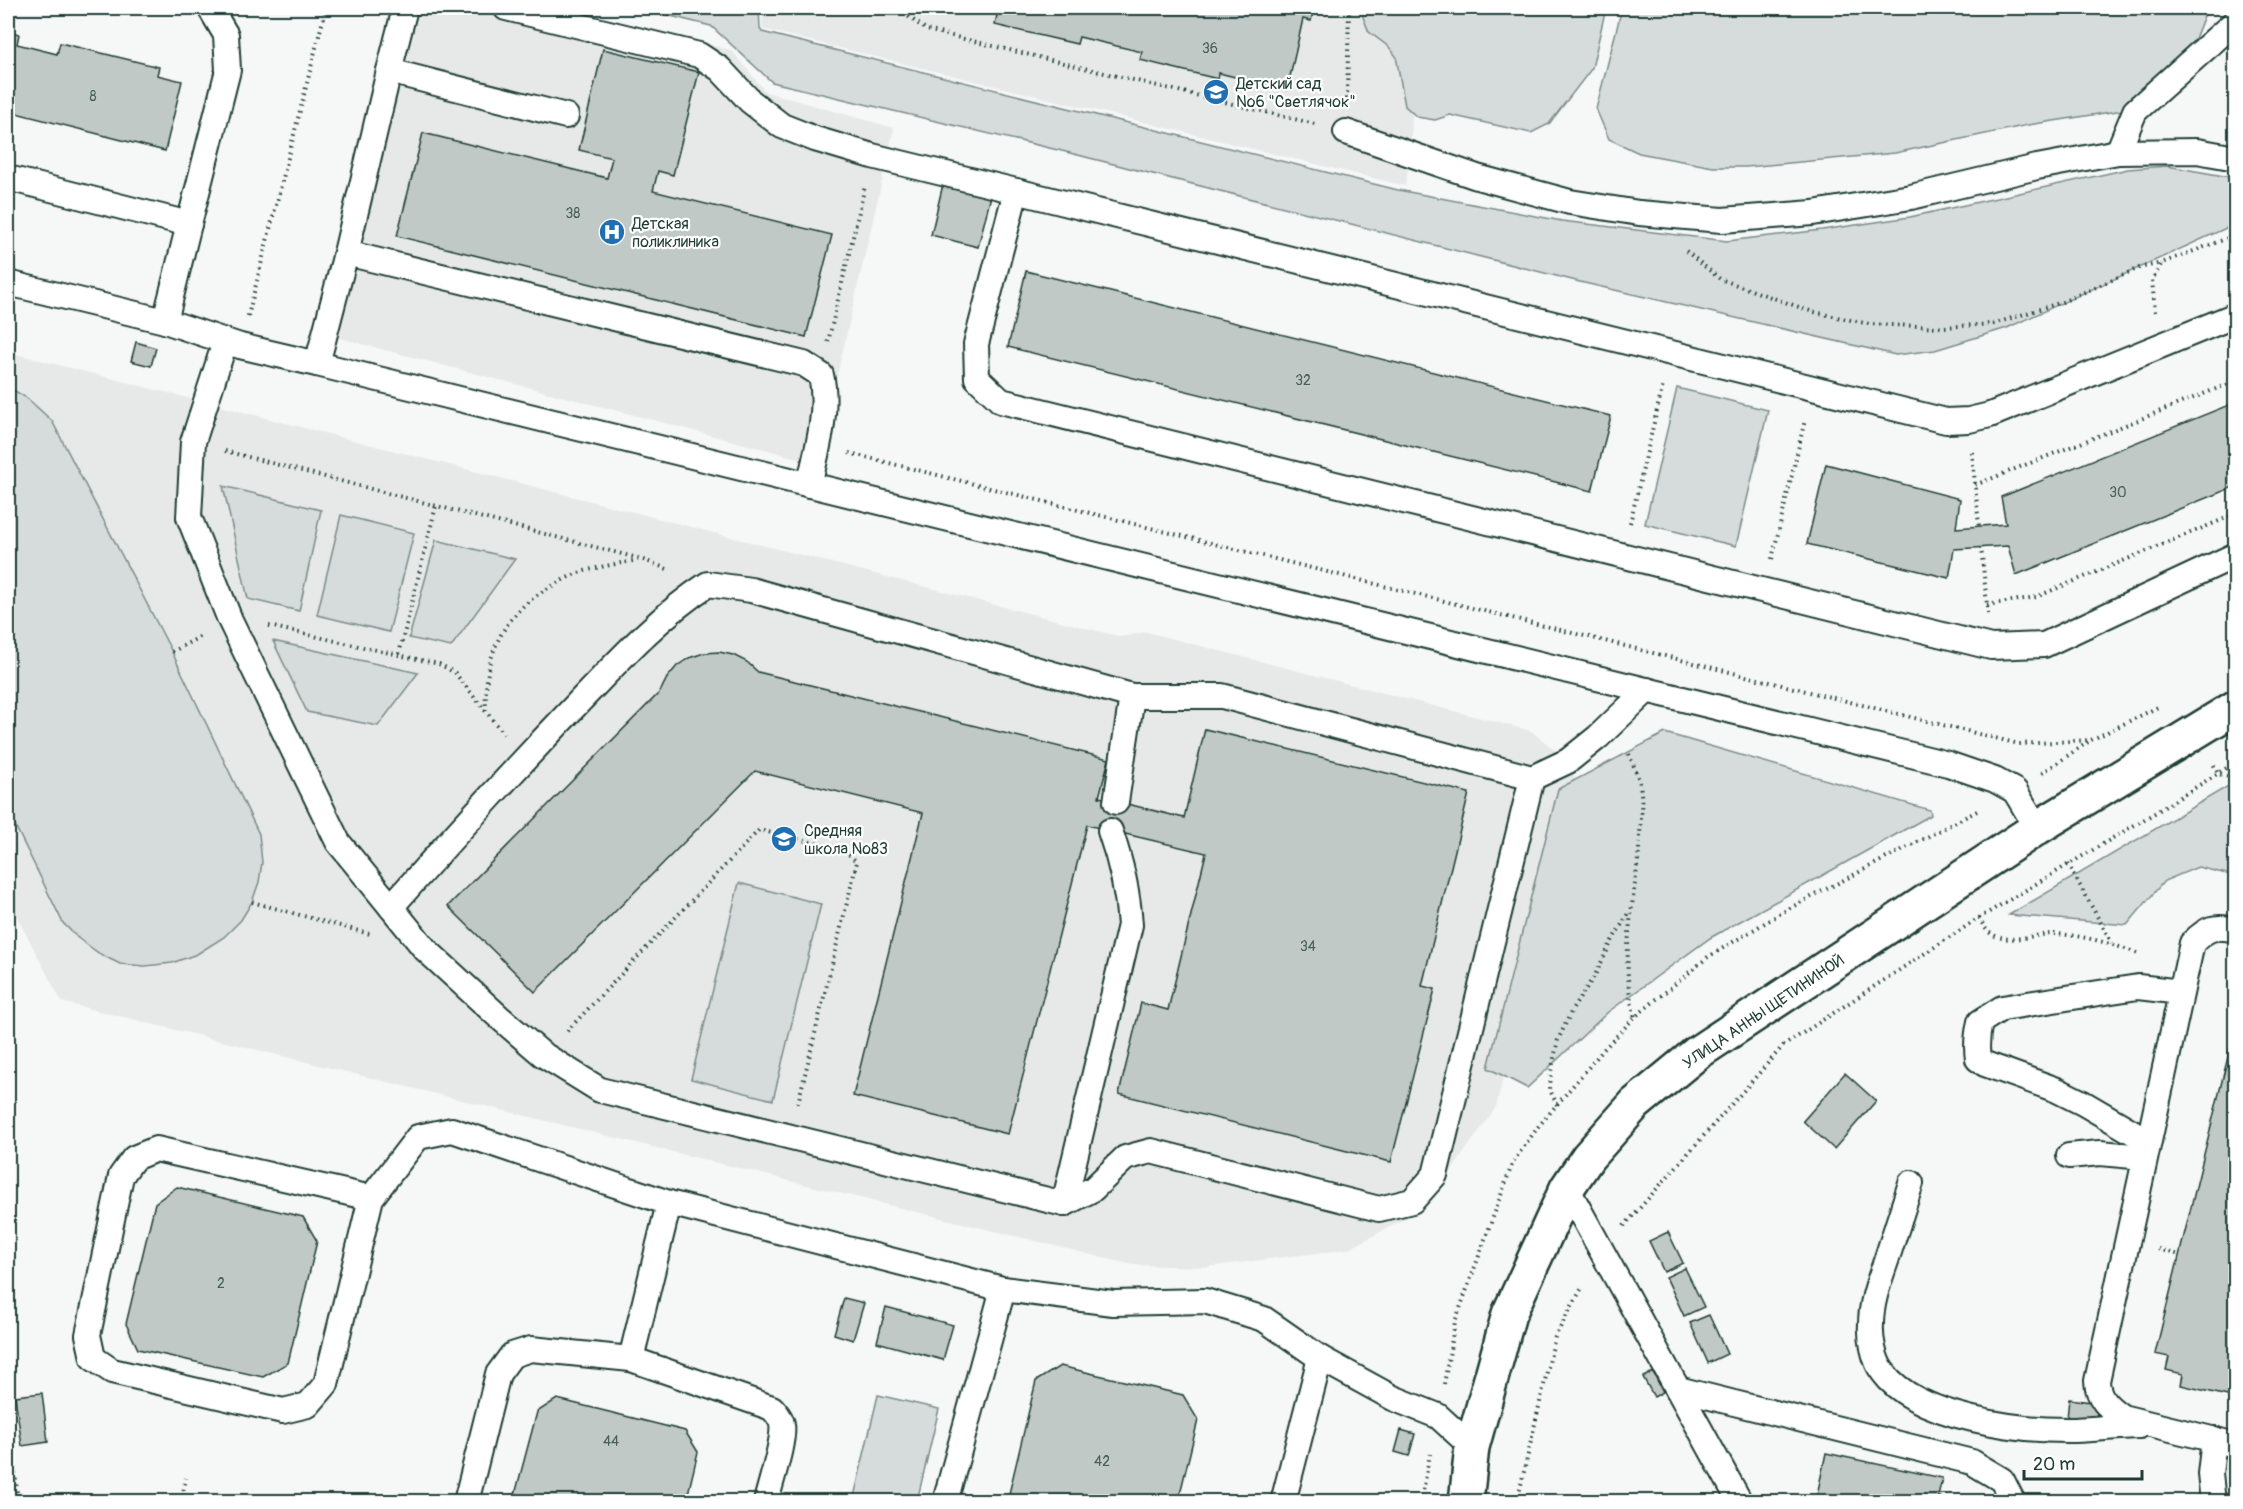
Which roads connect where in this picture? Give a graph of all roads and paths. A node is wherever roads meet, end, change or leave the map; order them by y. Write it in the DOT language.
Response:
graph roads {
  1 [pos="210,8"];
  2 [pos="326,8"];
  3 [pos="405,8"];
  4 [pos="506,8"];
  5 [pos="849,8"];
  6 [pos="868,8"];
  7 [pos="900,8"];
  8 [pos="1349,8"];
  9 [pos="2235,21"];
  10 [pos="389,70"];
  11 [pos="566,116"];
  12 [pos="1346,132"];
  13 [pos="2118,152"];
  14 [pos="872,156"];
  15 [pos="2235,158"];
  16 [pos="8,178"];
  17 [pos="1016,191"];
  18 [pos="189,224"];
  19 [pos="2235,235"];
  20 [pos="1684,250"];
  21 [pos="346,253"];
  22 [pos="2162,263"];
  23 [pos="8,283"];
  24 [pos="2235,315"];
  25 [pos="165,321"];
  26 [pos="232,344"];
  27 [pos="2160,345"];
  28 [pos="1671,353"];
  29 [pos="317,364"];
  30 [pos="821,375"];
  31 [pos="2235,381"];
  32 [pos="1813,388"];
  33 [pos="1969,420"];
  34 [pos="193,442"];
  35 [pos="819,445"];
  36 [pos="809,485"];
  37 [pos="1975,485"];
  38 [pos="436,506"];
  39 [pos="2235,514"];
  40 [pos="1979,526"];
  41 [pos="1981,548"];
  42 [pos="2235,555"];
  43 [pos="1623,556"];
  44 [pos="641,560"];
  45 [pos="708,584"];
  46 [pos="1764,591"];
  47 [pos="1987,605"];
  48 [pos="230,620"];
  49 [pos="1991,647"];
  50 [pos="399,654"];
  51 [pos="1647,690"];
  52 [pos="1132,696"];
  53 [pos="2170,702"];
  54 [pos="2235,707"];
  55 [pos="486,712"];
  56 [pos="1616,720"];
  57 [pos="524,759"];
  58 [pos="2235,762"];
  59 [pos="2218,774"];
  60 [pos="1532,778"];
  61 [pos="2235,778"];
  62 [pos="1116,802"];
  63 [pos="2037,828"];
  64 [pos="1110,831"];
  65 [pos="2068,864"];
  66 [pos="252,902"];
  67 [pos="391,906"];
  68 [pos="1631,909"];
  69 [pos="1979,918"];
  70 [pos="2235,930"];
  71 [pos="425,949"];
  72 [pos="2181,992"];
  73 [pos="1635,1017"];
  74 [pos="544,1056"];
  75 [pos="1557,1106"];
  76 [pos="790,1137"];
  77 [pos="2146,1149"];
  78 [pos="2069,1156"];
  79 [pos="1911,1183"];
  80 [pos="1567,1188"];
  81 [pos="371,1198"];
  82 [pos="669,1203"];
  83 [pos="1064,1204"];
  84 [pos="1602,1251"];
  85 [pos="2172,1252"];
  86 [pos="2180,1254"];
  87 [pos="1003,1289"];
  88 [pos="1320,1358"];
  89 [pos="631,1359"];
  90 [pos="1678,1389"];
  91 [pos="8,1407"];
  92 [pos="2153,1425"];
  93 [pos="2224,1442"];
  94 [pos="1473,1447"];
  95 [pos="186,1478"];
  96 [pos="18,1502"];
  97 [pos="181,1502"];
  98 [pos="466,1502"];
  99 [pos="766,1502"];
  100 [pos="945,1502"];
  101 [pos="1283,1502"];
  102 [pos="1466,1502"];
  103 [pos="1516,1502"];
  104 [pos="1740,1502"];
  105 [pos="2013,1502"];
  106 [pos="2213,1502"];
  1 -- 18 [label="lane"];
  2 -- 26 [label="path"];
  3 -- 10 [label="lane"];
  4 -- 14 [label="lane"];
  5 -- 6 [label="path"];
  7 -- 12 [label="path"];
  8 -- 12 [label="path"];
  9 -- 13 [label="lane"];
  10 -- 11 [label="lane"];
  10 -- 21 [label="lane"];
  12 -- 13 [label="lane"];
  13 -- 15 [label="lane"];
  14 -- 17 [label="lane"];
  14 -- 30 [label="path"];
  16 -- 18 [label="lane"];
  17 -- 28 [label="lane"];
  17 -- 43 [label="lane"];
  18 -- 25 [label="lane"];
  19 -- 22 [label="path"];
  20 -- 22 [label="path"];
  21 -- 29 [label="lane"];
  21 -- 30 [label="lane"];
  22 -- 27 [label="path"];
  23 -- 25 [label="lane"];
  24 -- 27 [label="lane"];
  25 -- 26 [label="lane"];
  26 -- 29 [label="lane"];
  26 -- 34 [label="lane"];
  27 -- 33 [label="lane"];
  28 -- 32 [label="lane"];
  28 -- 43 [label="path"];
  29 -- 36 [label="lane"];
  30 -- 35 [label="lane"];
  31 -- 37 [label="path"];
  32 -- 33 [label="lane"];
  32 -- 46 [label="path"];
  33 -- 37 [label="path"];
  34 -- 38 [label="path"];
  34 -- 48 [label="lane"];
  35 -- 36 [label="lane"];
  35 -- 53 [label="path"];
  36 -- 51 [label="lane"];
  37 -- 40 [label="path"];
  38 -- 44 [label="path"];
  38 -- 50 [label="path"];
  39 -- 47 [label="path"];
  41 -- 47 [label="path"];
  42 -- 49 [label="lane"];
  43 -- 46 [label="lane"];
  44 -- 45 [label="path"];
  44 -- 55 [label="path"];
  45 -- 52 [label="lane"];
  45 -- 57 [label="lane"];
  46 -- 49 [label="lane"];
  47 -- 49 [label="path"];
  48 -- 50 [label="path"];
  48 -- 67 [label="lane"];
  50 -- 55 [label="path"];
  51 -- 56 [label="lane"];
  51 -- 63 [label="lane"];
  52 -- 60 [label="lane"];
  52 -- 62 [label="lane"];
  54 -- 63 [label="main road, УЛИЦА АННЫ ЩЕТИНИНОЙ"];
  55 -- 57 [label="path"];
  56 -- 60 [label="lane"];
  56 -- 68 [label="path"];
  57 -- 67 [label="lane"];
  58 -- 59 [label="path"];
  59 -- 61 [label="path"];
  59 -- 65 [label="path"];
  60 -- 83 [label="lane"];
  63 -- 80 [label="main road, УЛИЦА АННЫ ЩЕТИНИНОЙ"];
  64 -- 83 [label="lane"];
  65 -- 69 [label="path"];
  65 -- 69 [label="path"];
  66 -- 71 [label="path"];
  67 -- 71 [label="lane"];
  68 -- 73 [label="path"];
  68 -- 75 [label="path"];
  69 -- 84 [label="path"];
  70 -- 72 [label="lane"];
  71 -- 74 [label="lane"];
  72 -- 77 [label="lane"];
  72 -- 77 [label="lane"];
  74 -- 76 [label="lane"];
  74 -- 76 [label="path"];
  76 -- 83 [label="lane"];
  77 -- 78 [label="lane"];
  77 -- 92 [label="lane"];
  79 -- 92 [label="lane"];
  80 -- 84 [label="lane"];
  80 -- 94 [label="main road, УЛИЦА АННЫ ЩЕТИНИНОЙ"];
  81 -- 81 [label="lane"];
  81 -- 82 [label="lane"];
  82 -- 87 [label="lane"];
  82 -- 89 [label="lane"];
  84 -- 90 [label="lane"];
  84 -- 103 [label="path"];
  85 -- 86 [label="path"];
  87 -- 88 [label="lane"];
  87 -- 100 [label="lane"];
  88 -- 94 [label="lane"];
  88 -- 101 [label="lane"];
  89 -- 98 [label="lane"];
  89 -- 99 [label="lane"];
  90 -- 104 [label="lane"];
  90 -- 105 [label="lane"];
  91 -- 96 [label="path"];
  92 -- 93 [label="lane"];
  93 -- 106 [label="lane"];
  94 -- 102 [label="main road, УЛИЦА АННЫ ЩЕТИНИНОЙ"];
  95 -- 97 [label="path"];
}
